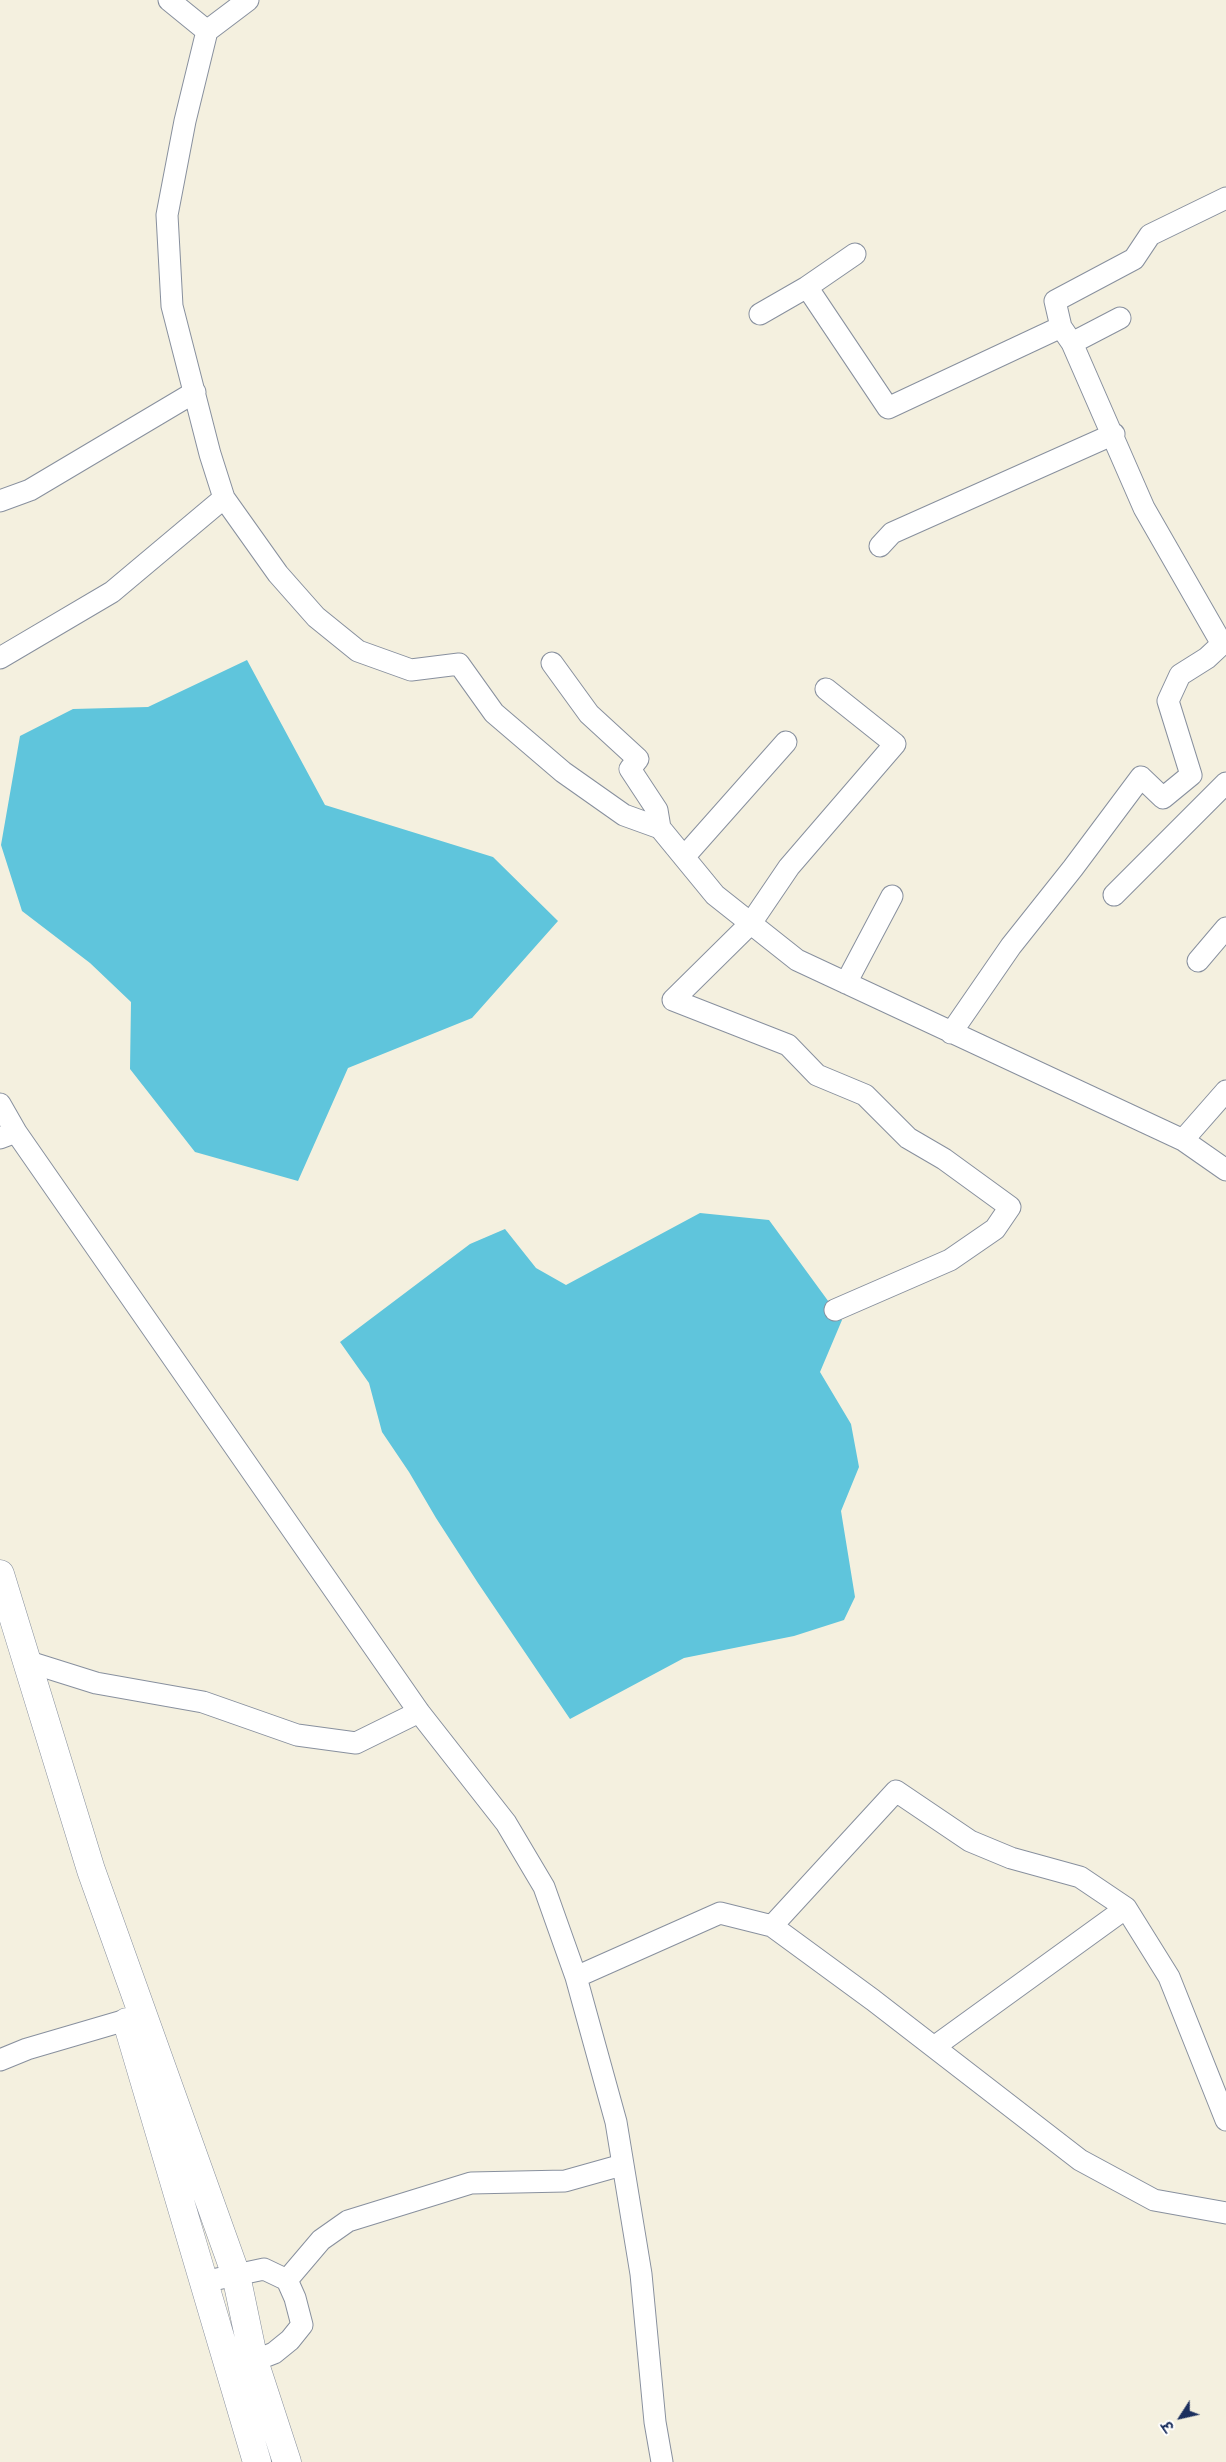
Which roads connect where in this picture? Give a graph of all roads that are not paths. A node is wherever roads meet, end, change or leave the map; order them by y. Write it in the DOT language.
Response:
graph roads {
  1 [pos="169,0"];
  2 [pos="248,0"];
  3 [pos="207,31"];
  4 [pos="1226,198"];
  5 [pos="855,254"];
  6 [pos="807,287"];
  7 [pos="760,314"];
  8 [pos="1120,318"];
  9 [pos="1067,335"];
  10 [pos="195,392"];
  11 [pos="1114,434"];
  12 [pos="224,498"];
  13 [pos="0,501"];
  14 [pos="880,546"];
  15 [pos="0,658"];
  16 [pos="552,663"];
  17 [pos="826,689"];
  18 [pos="786,742"];
  19 [pos="1226,783"];
  20 [pos="660,828"];
  21 [pos="684,857"];
  22 [pos="1114,895"];
  23 [pos="892,896"];
  24 [pos="751,923"];
  25 [pos="1226,928"];
  26 [pos="1198,961"];
  27 [pos="846,983"];
  28 [pos="951,1033"];
  29 [pos="1226,1091"];
  30 [pos="0,1104"];
  31 [pos="8,1135"];
  32 [pos="1182,1140"];
  33 [pos="1226,1170"];
  34 [pos="835,1310"];
  35 [pos="0,1574"];
  36 [pos="0,1636"];
  37 [pos="26,1662"];
  38 [pos="419,1712"];
  39 [pos="1126,1908"];
  40 [pos="772,1926"];
  41 [pos="576,1977"];
  42 [pos="126,2020"];
  43 [pos="934,2047"];
  44 [pos="0,2060"];
  45 [pos="1226,2120"];
  46 [pos="622,2165"];
  47 [pos="1226,2213"];
  48 [pos="236,2275"];
  49 [pos="287,2280"];
  50 [pos="203,2282"];
  51 [pos="242,2366"];
  52 [pos="257,2462"];
  53 [pos="287,2462"];
  54 [pos="662,2462"];
  1 -- 3 [label="street"];
  2 -- 3 [label="street"];
  3 -- 10 [label="street"];
  4 -- 9 [label="street"];
  5 -- 6 [label="street"];
  6 -- 7 [label="street"];
  6 -- 9 [label="street"];
  8 -- 9 [label="street"];
  9 -- 11 [label="street"];
  10 -- 12 [label="street"];
  10 -- 13 [label="street"];
  11 -- 14 [label="street"];
  11 -- 28 [label="street"];
  12 -- 15 [label="street"];
  12 -- 20 [label="street"];
  16 -- 20 [label="street"];
  17 -- 24 [label="street"];
  18 -- 21 [label="street"];
  19 -- 22 [label="street"];
  20 -- 21 [label="street"];
  21 -- 24 [label="street"];
  23 -- 27 [label="street"];
  24 -- 27 [label="street"];
  24 -- 34 [label="street"];
  25 -- 26 [label="street"];
  27 -- 28 [label="street"];
  28 -- 32 [label="street"];
  29 -- 32 [label="street"];
  30 -- 31 [label="street"];
  31 -- 38 [label="street"];
  32 -- 33 [label="street"];
  35 -- 37 [label="highway"];
  36 -- 42 [label="highway"];
  37 -- 38 [label="street"];
  37 -- 48 [label="highway"];
  38 -- 41 [label="street"];
  39 -- 40 [label="street"];
  39 -- 43 [label="street"];
  39 -- 45 [label="street"];
  40 -- 41 [label="street"];
  40 -- 43 [label="street"];
  41 -- 46 [label="street"];
  42 -- 44 [label="street"];
  42 -- 50 [label="highway"];
  43 -- 47 [label="street"];
  46 -- 49 [label="street"];
  46 -- 54 [label="street"];
  48 -- 49 [label="street"];
  48 -- 50 [label="street"];
  48 -- 51 [label="highway"];
  49 -- 51 [label="street"];
  50 -- 51 [label="highway"];
  51 -- 52 [label="highway"];
  51 -- 53 [label="highway"];
}
